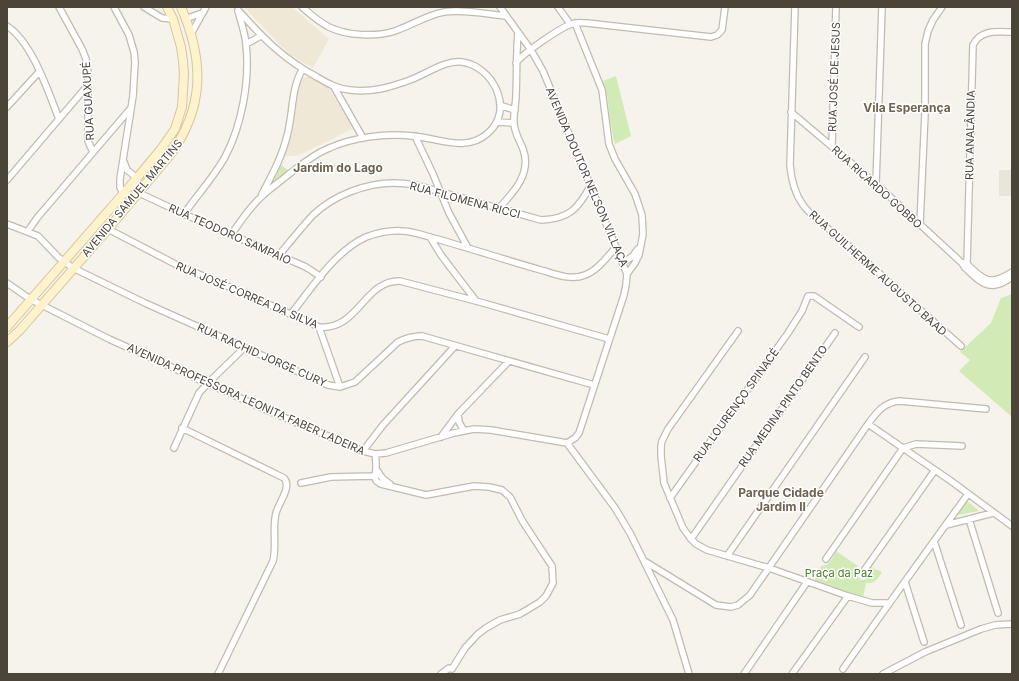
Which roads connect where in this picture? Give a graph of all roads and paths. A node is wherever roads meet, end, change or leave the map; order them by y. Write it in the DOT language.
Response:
graph roads {
  1 [pos="59,7"];
  2 [pos="114,7"];
  3 [pos="144,7"];
  4 [pos="167,7"];
  5 [pos="181,7"];
  6 [pos="206,7"];
  7 [pos="302,7"];
  8 [pos="500,7"];
  9 [pos="558,7"];
  10 [pos="725,7"];
  11 [pos="795,7"];
  12 [pos="836,7"];
  13 [pos="882,7"];
  14 [pos="942,7"];
  15 [pos="237,8"];
  16 [pos="202,13"];
  17 [pos="506,16"];
  18 [pos="173,19"];
  19 [pos="185,19"];
  20 [pos="572,24"];
  21 [pos="7,26"];
  22 [pos="1012,32"];
  23 [pos="177,33"];
  24 [pos="518,33"];
  25 [pos="191,34"];
  26 [pos="262,36"];
  27 [pos="246,44"];
  28 [pos="531,50"];
  29 [pos="516,63"];
  30 [pos="302,70"];
  31 [pos="39,72"];
  32 [pos="88,85"];
  33 [pos="334,87"];
  34 [pos="502,106"];
  35 [pos="7,107"];
  36 [pos="131,108"];
  37 [pos="515,110"];
  38 [pos="791,112"];
  39 [pos="59,119"];
  40 [pos="498,122"];
  41 [pos="514,123"];
  42 [pos="414,136"];
  43 [pos="363,138"];
  44 [pos="832,146"];
  45 [pos="93,152"];
  46 [pos="124,161"];
  47 [pos="137,178"];
  48 [pos="7,180"];
  49 [pos="876,184"];
  50 [pos="145,185"];
  51 [pos="591,185"];
  52 [pos="440,191"];
  53 [pos="123,194"];
  54 [pos="136,196"];
  55 [pos="260,197"];
  56 [pos="499,208"];
  57 [pos="184,214"];
  58 [pos="7,224"];
  59 [pos="920,224"];
  60 [pos="108,229"];
  61 [pos="28,231"];
  62 [pos="231,235"];
  63 [pos="430,237"];
  64 [pos="641,246"];
  65 [pos="616,247"];
  66 [pos="468,248"];
  67 [pos="279,255"];
  68 [pos="64,262"];
  69 [pos="623,262"];
  70 [pos="964,265"];
  71 [pos="73,268"];
  72 [pos="1012,272"];
  73 [pos="627,274"];
  74 [pos="321,277"];
  75 [pos="1012,277"];
  76 [pos="7,283"];
  77 [pos="996,283"];
  78 [pos="30,299"];
  79 [pos="476,301"];
  80 [pos="42,305"];
  81 [pos="291,314"];
  82 [pos="7,327"];
  83 [pos="319,327"];
  84 [pos="859,327"];
  85 [pos="738,331"];
  86 [pos="835,333"];
  87 [pos="609,339"];
  88 [pos="7,342"];
  89 [pos="455,346"];
  90 [pos="960,346"];
  91 [pos="246,347"];
  92 [pos="865,357"];
  93 [pos="508,362"];
  94 [pos="208,383"];
  95 [pos="594,386"];
  96 [pos="340,387"];
  97 [pos="986,409"];
  98 [pos="458,414"];
  99 [pos="868,424"];
  100 [pos="182,428"];
  101 [pos="464,430"];
  102 [pos="441,436"];
  103 [pos="567,443"];
  104 [pos="962,446"];
  105 [pos="174,448"];
  106 [pos="903,448"];
  107 [pos="363,451"];
  108 [pos="375,454"];
  109 [pos="376,469"];
  110 [pos="935,470"];
  111 [pos="374,476"];
  112 [pos="301,483"];
  113 [pos="401,489"];
  114 [pos="968,494"];
  115 [pos="670,498"];
  116 [pos="993,512"];
  117 [pos="969,519"];
  118 [pos="946,525"];
  119 [pos="1012,526"];
  120 [pos="691,539"];
  121 [pos="934,541"];
  122 [pos="727,556"];
  123 [pos="826,559"];
  124 [pos="646,562"];
  125 [pos="769,568"];
  126 [pos="863,572"];
  127 [pos="807,582"];
  128 [pos="905,582"];
  129 [pos="848,596"];
  130 [pos="888,603"];
  131 [pos="998,613"];
  132 [pos="1012,624"];
  133 [pos="961,625"];
  134 [pos="924,642"];
  135 [pos="843,669"];
  136 [pos="453,671"];
  137 [pos="218,674"];
  138 [pos="441,674"];
  139 [pos="689,674"];
  140 [pos="744,674"];
  141 [pos="792,674"];
  142 [pos="883,674"];
  1 -- 32 [label="street, RUA GUAXUPÉ"];
  2 -- 36 [label="street"];
  3 -- 18 [label="street"];
  4 -- 18 [label="main road, AVENIDA SAMUEL MARTINS"];
  5 -- 19 [label="main road, AVENIDA SAMUEL MARTINS"];
  6 -- 16 [label="street"];
  7 -- 17 [label="street"];
  8 -- 17 [label="street, AVENIDA DOUTOR NELSON VILLAÇA"];
  9 -- 20 [label="street"];
  10 -- 20 [label="street"];
  11 -- 38 [label="street, RUA GUILHERME AUGUSTO BAAD"];
  12 -- 44 [label="street, RUA JOSÉ DE JESUS"];
  13 -- 49 [label="street"];
  14 -- 59 [label="street"];
  15 -- 26 [label="street"];
  15 -- 27 [label="street"];
  16 -- 19 [label="street"];
  16 -- 25 [label="street"];
  17 -- 24 [label="street, AVENIDA DOUTOR NELSON VILLAÇA"];
  18 -- 19 [label="main road"];
  18 -- 23 [label="main road, AVENIDA SAMUEL MARTINS"];
  19 -- 25 [label="main road, AVENIDA SAMUEL MARTINS"];
  20 -- 28 [label="street"];
  20 -- 64 [label="street"];
  21 -- 31 [label="street"];
  22 -- 70 [label="street, RUA ANALÂNDIA"];
  23 -- 25 [label="main road"];
  23 -- 47 [label="main road, AVENIDA SAMUEL MARTINS"];
  24 -- 28 [label="street, AVENIDA DOUTOR NELSON VILLAÇA"];
  24 -- 29 [label="street"];
  25 -- 50 [label="main road, AVENIDA SAMUEL MARTINS"];
  26 -- 27 [label="street"];
  26 -- 30 [label="street"];
  27 -- 57 [label="street"];
  28 -- 29 [label="street"];
  28 -- 51 [label="street, AVENIDA DOUTOR NELSON VILLAÇA"];
  29 -- 37 [label="street"];
  30 -- 33 [label="street"];
  30 -- 55 [label="street"];
  31 -- 35 [label="street"];
  31 -- 39 [label="street"];
  32 -- 39 [label="street"];
  32 -- 45 [label="street, RUA GUAXUPÉ"];
  33 -- 34 [label="street"];
  33 -- 43 [label="street"];
  34 -- 37 [label="street"];
  34 -- 40 [label="street"];
  36 -- 45 [label="street"];
  36 -- 46 [label="street"];
  37 -- 41 [label="street"];
  38 -- 44 [label="street, RUA RICARDO GOBBO"];
  38 -- 90 [label="street, RUA GUILHERME AUGUSTO BAAD"];
  39 -- 48 [label="street"];
  40 -- 41 [label="street"];
  40 -- 42 [label="street"];
  41 -- 56 [label="street"];
  42 -- 43 [label="street"];
  42 -- 52 [label="street"];
  43 -- 55 [label="street"];
  44 -- 49 [label="street, RUA RICARDO GOBBO"];
  45 -- 61 [label="street"];
  46 -- 47 [label="street"];
  46 -- 53 [label="street"];
  47 -- 50 [label="main road"];
  47 -- 53 [label="main road, AVENIDA SAMUEL MARTINS"];
  49 -- 59 [label="street, RUA RICARDO GOBBO"];
  50 -- 54 [label="main road, AVENIDA SAMUEL MARTINS"];
  51 -- 56 [label="street, RUA FILOMENA RICCI"];
  51 -- 65 [label="street, AVENIDA DOUTOR NELSON VILLAÇA"];
  52 -- 56 [label="street, RUA FILOMENA RICCI"];
  52 -- 66 [label="street"];
  52 -- 67 [label="street, RUA FILOMENA RICCI"];
  53 -- 54 [label="main road"];
  53 -- 68 [label="main road, AVENIDA SAMUEL MARTINS"];
  54 -- 57 [label="street, RUA TEODORO SAMPAIO"];
  54 -- 60 [label="main road, AVENIDA SAMUEL MARTINS"];
  55 -- 62 [label="street"];
  57 -- 62 [label="street, RUA TEODORO SAMPAIO"];
  58 -- 61 [label="street, RUA RACHID JORGE CURY"];
  59 -- 70 [label="street, RUA RICARDO GOBBO"];
  60 -- 71 [label="main road, AVENIDA SAMUEL MARTINS"];
  60 -- 81 [label="street, RUA JOSÉ CORREA DA SILVA"];
  61 -- 68 [label="street, RUA RACHID JORGE CURY"];
  62 -- 67 [label="street, RUA TEODORO SAMPAIO"];
  63 -- 66 [label="street"];
  63 -- 74 [label="street"];
  63 -- 79 [label="street"];
  64 -- 69 [label="street"];
  64 -- 73 [label="street"];
  65 -- 66 [label="street"];
  65 -- 69 [label="street, AVENIDA DOUTOR NELSON VILLAÇA"];
  67 -- 74 [label="street, RUA TEODORO SAMPAIO"];
  68 -- 71 [label="street, RUA RACHID JORGE CURY"];
  68 -- 78 [label="main road, AVENIDA SAMUEL MARTINS"];
  69 -- 73 [label="street, AVENIDA DOUTOR NELSON VILLAÇA"];
  70 -- 77 [label="street, RUA RICARDO GOBBO"];
  71 -- 80 [label="main road, AVENIDA SAMUEL MARTINS"];
  71 -- 91 [label="street, RUA RACHID JORGE CURY"];
  72 -- 77 [label="street"];
  73 -- 87 [label="street, AVENIDA DOUTOR NELSON VILLAÇA"];
  74 -- 81 [label="street"];
  75 -- 77 [label="street"];
  76 -- 78 [label="street, AVENIDA PROFESSORA LEONITA FABER LADEIRA"];
  78 -- 80 [label="street, AVENIDA PROFESSORA LEONITA FABER LADEIRA"];
  78 -- 82 [label="main road, AVENIDA SAMUEL MARTINS"];
  79 -- 83 [label="street, RUA JOSÉ CORREA DA SILVA"];
  79 -- 87 [label="street, RUA JOSÉ CORREA DA SILVA"];
  80 -- 88 [label="main road, AVENIDA SAMUEL MARTINS"];
  80 -- 94 [label="street, AVENIDA PROFESSORA LEONITA FABER LADEIRA"];
  81 -- 83 [label="street, RUA JOSÉ CORREA DA SILVA"];
  83 -- 96 [label="street"];
  84 -- 115 [label="street, RUA LOURENÇO SPINACÉ"];
  85 -- 115 [label="street"];
  86 -- 120 [label="street, RUA MEDINA PINTO BENTO"];
  87 -- 95 [label="street, AVENIDA DOUTOR NELSON VILLAÇA"];
  89 -- 93 [label="street, RUA RACHID JORGE CURY"];
  89 -- 96 [label="street, RUA RACHID JORGE CURY"];
  89 -- 107 [label="street"];
  91 -- 94 [label="street"];
  91 -- 96 [label="street, RUA RACHID JORGE CURY"];
  92 -- 122 [label="street"];
  93 -- 95 [label="street, RUA RACHID JORGE CURY"];
  93 -- 98 [label="street"];
  94 -- 100 [label="street"];
  94 -- 107 [label="street, AVENIDA PROFESSORA LEONITA FABER LADEIRA"];
  95 -- 103 [label="street, AVENIDA DOUTOR NELSON VILLAÇA"];
  97 -- 99 [label="street"];
  98 -- 101 [label="street"];
  98 -- 102 [label="street"];
  99 -- 106 [label="street"];
  99 -- 125 [label="street"];
  100 -- 105 [label="street"];
  100 -- 137 [label="street"];
  101 -- 102 [label="street, AVENIDA PROFESSORA LEONITA FABER LADEIRA"];
  101 -- 103 [label="street, AVENIDA PROFESSORA LEONITA FABER LADEIRA"];
  102 -- 108 [label="street, AVENIDA PROFESSORA LEONITA FABER LADEIRA"];
  103 -- 124 [label="street"];
  104 -- 106 [label="street"];
  106 -- 110 [label="street"];
  106 -- 123 [label="street"];
  107 -- 108 [label="street, AVENIDA PROFESSORA LEONITA FABER LADEIRA"];
  108 -- 109 [label="street"];
  109 -- 111 [label="street"];
  109 -- 113 [label="street"];
  110 -- 114 [label="street"];
  110 -- 126 [label="street"];
  111 -- 112 [label="street"];
  111 -- 113 [label="street"];
  113 -- 136 [label="street"];
  114 -- 116 [label="street"];
  114 -- 118 [label="street"];
  115 -- 120 [label="street"];
  116 -- 117 [label="street"];
  116 -- 119 [label="street"];
  117 -- 118 [label="street"];
  117 -- 131 [label="street"];
  118 -- 121 [label="street"];
  120 -- 122 [label="street"];
  121 -- 128 [label="street"];
  121 -- 133 [label="street"];
  122 -- 125 [label="street"];
  124 -- 125 [label="street"];
  124 -- 139 [label="street"];
  125 -- 127 [label="street"];
  127 -- 129 [label="street"];
  127 -- 140 [label="street"];
  128 -- 130 [label="street"];
  128 -- 134 [label="street"];
  129 -- 130 [label="street"];
  129 -- 141 [label="street"];
  130 -- 135 [label="street"];
  132 -- 142 [label="street"];
  136 -- 138 [label="street"];
}
